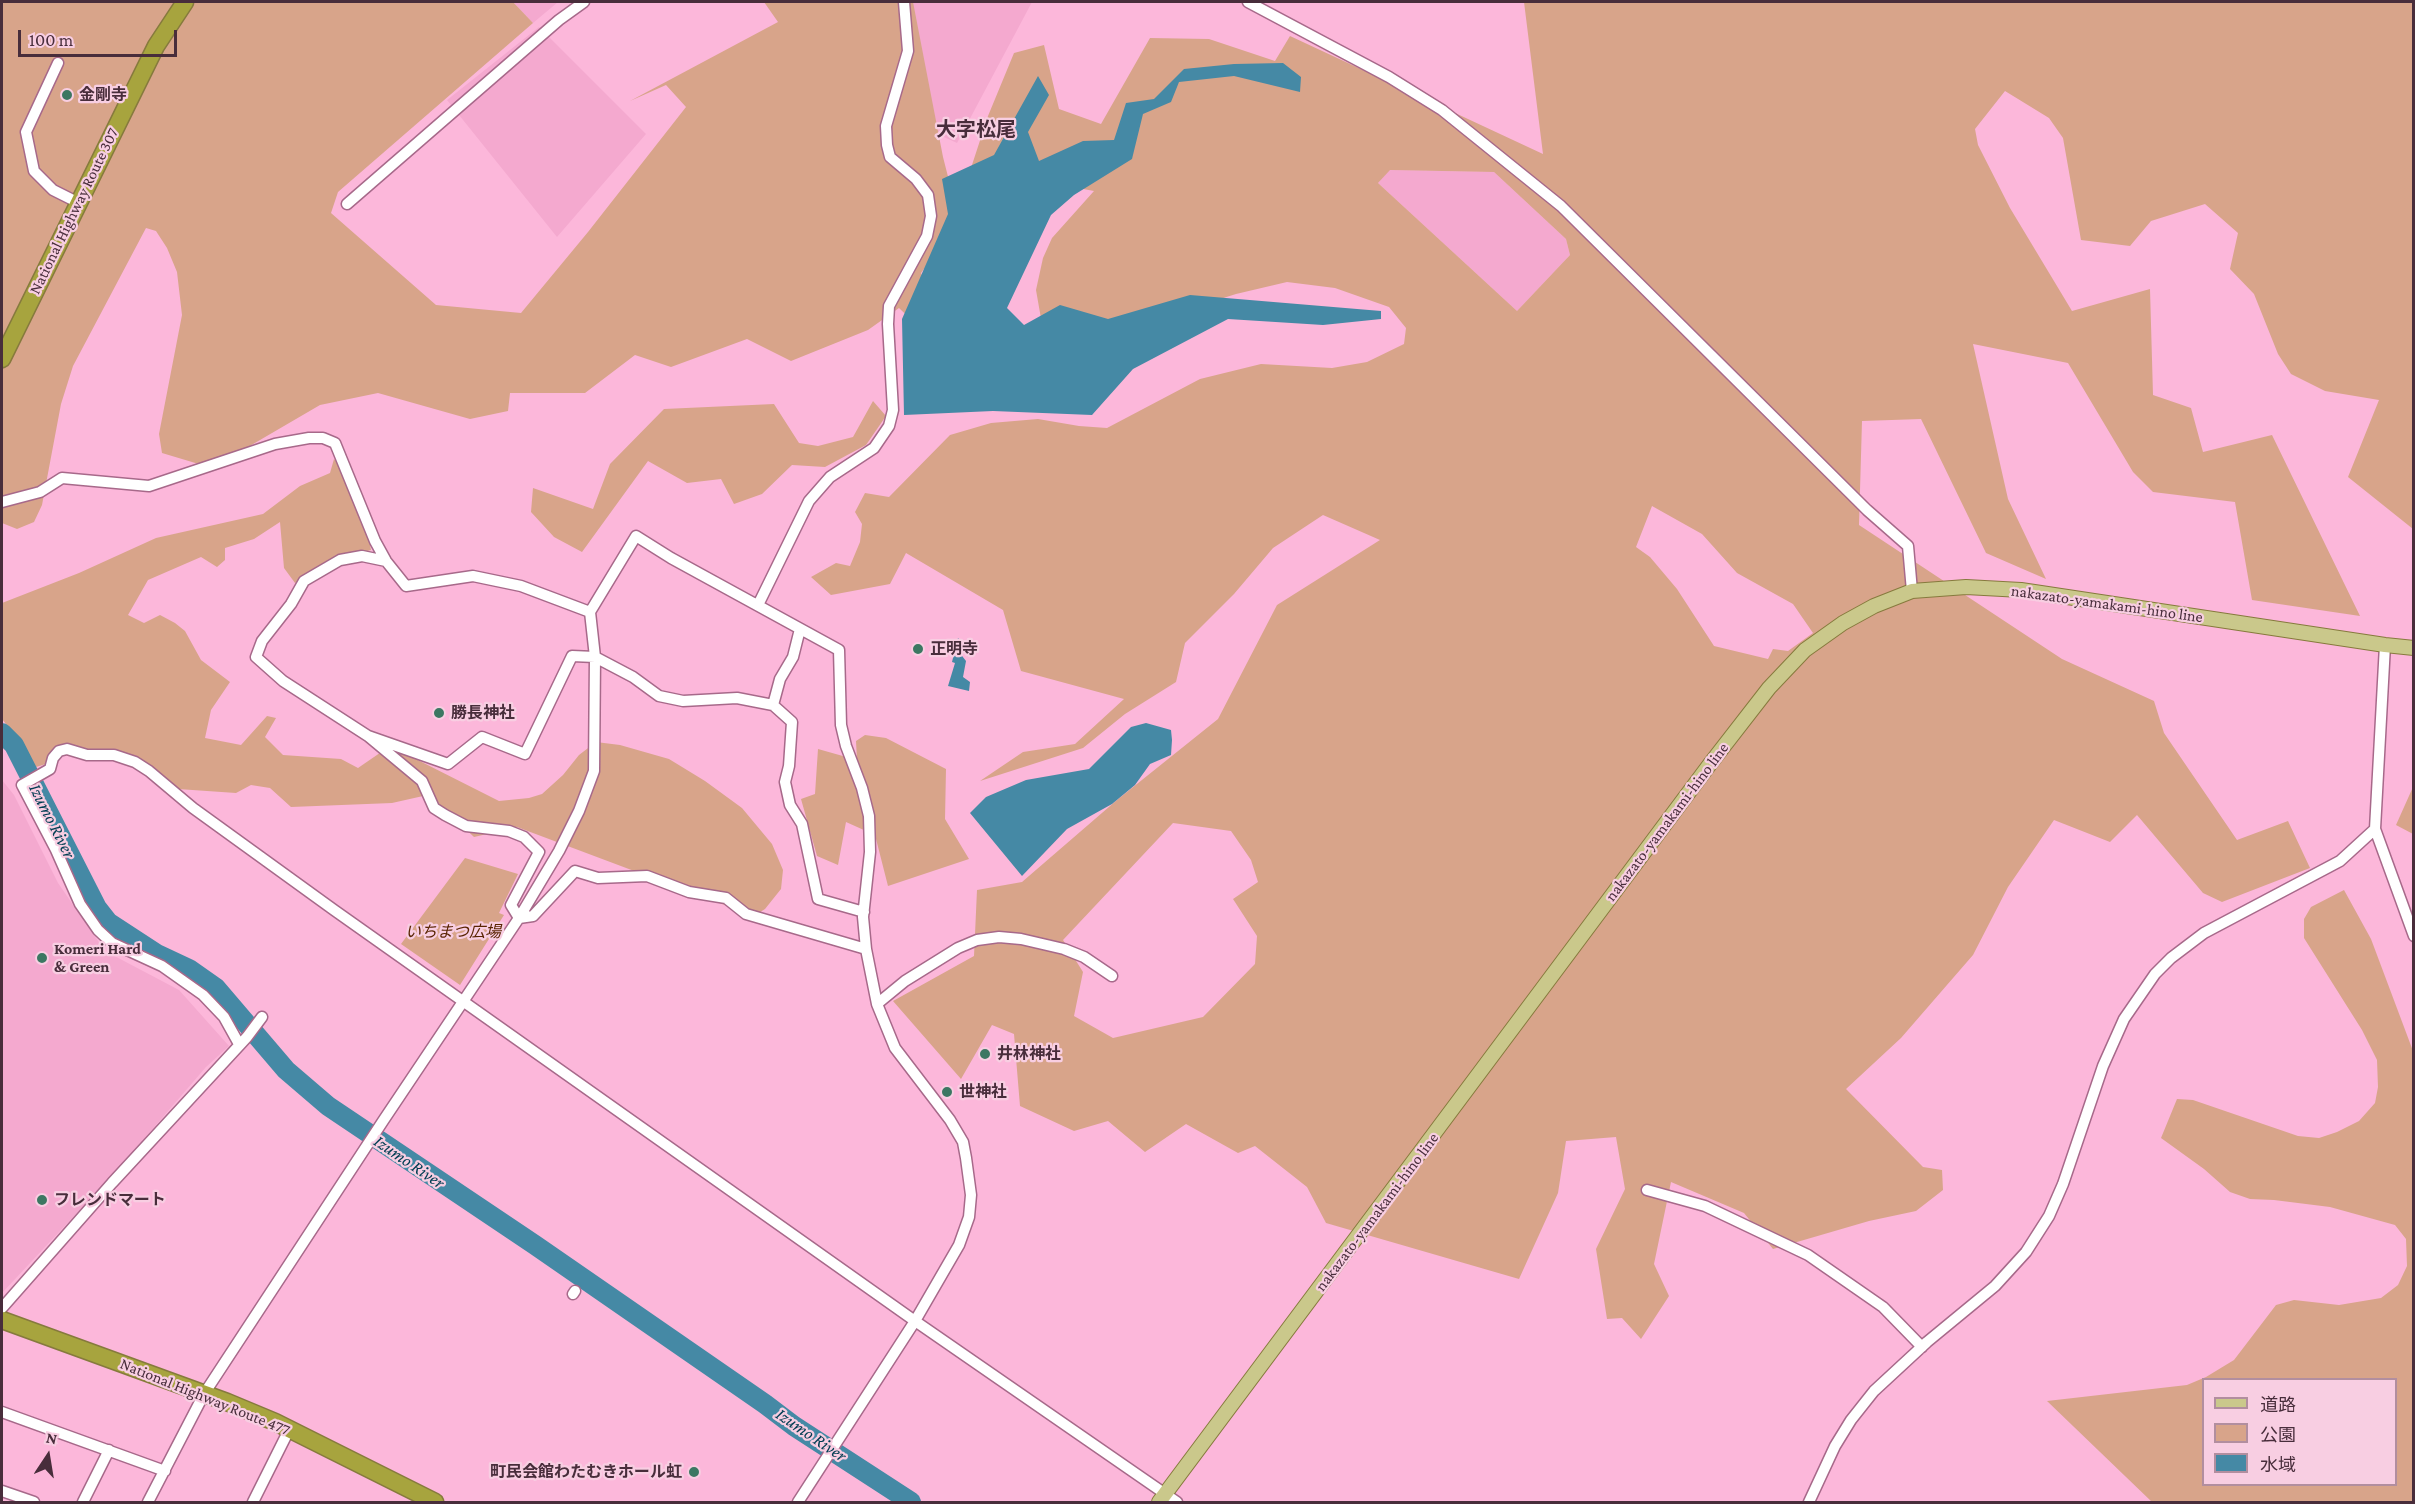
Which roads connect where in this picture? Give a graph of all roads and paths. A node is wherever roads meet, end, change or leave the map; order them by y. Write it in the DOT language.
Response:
graph roads {
  1 [pos="185,2"];
  2 [pos="584,2"];
  3 [pos="904,2"];
  4 [pos="1248,2"];
  5 [pos="58,63"];
  6 [pos="79,203"];
  7 [pos="347,204"];
  8 [pos="2,359"];
  9 [pos="2,502"];
  10 [pos="386,561"];
  11 [pos="1912,591"];
  12 [pos="758,605"];
  13 [pos="590,612"];
  14 [pos="800,629"];
  15 [pos="2385,645"];
  16 [pos="2414,648"];
  17 [pos="595,657"];
  18 [pos="773,705"];
  19 [pos="368,736"];
  20 [pos="2375,829"];
  21 [pos="864,912"];
  22 [pos="519,918"];
  23 [pos="2414,936"];
  24 [pos="866,949"];
  25 [pos="1112,976"];
  26 [pos="464,1000"];
  27 [pos="878,1004"];
  28 [pos="262,1017"];
  29 [pos="243,1040"];
  30 [pos="1647,1190"];
  31 [pos="2,1308"];
  32 [pos="2,1320"];
  33 [pos="915,1321"];
  34 [pos="1922,1347"];
  35 [pos="204,1394"];
  36 [pos="2,1412"];
  37 [pos="289,1430"];
  38 [pos="109,1450"];
  39 [pos="165,1471"];
  40 [pos="2,1491"];
  41 [pos="1162,1498"];
  42 [pos="253,1502"];
  43 [pos="34,1503"];
  44 [pos="83,1503"];
  45 [pos="148,1503"];
  46 [pos="435,1503"];
  47 [pos="798,1503"];
  48 [pos="1178,1503"];
  49 [pos="1809,1503"];
  1 -- 6 [label="highway, National Highway Route 307"];
  2 -- 7 [label="street"];
  3 -- 12 [label="street"];
  4 -- 11 [label="street"];
  5 -- 6 [label="street"];
  6 -- 8 [label="highway, National Highway Route 307"];
  9 -- 10 [label="street"];
  10 -- 13 [label="street"];
  10 -- 19 [label="street"];
  11 -- 15 [label="main road, nakazato-yamakami-hino line"];
  11 -- 41 [label="main road, nakazato-yamakami-hino line"];
  12 -- 13 [label="street"];
  12 -- 14 [label="street"];
  13 -- 17 [label="street"];
  14 -- 18 [label="street"];
  14 -- 21 [label="street"];
  15 -- 16 [label="main road, nakazato-yamakami-hino line"];
  15 -- 20 [label="street"];
  17 -- 18 [label="street"];
  17 -- 19 [label="street"];
  17 -- 22 [label="street"];
  18 -- 21 [label="street"];
  19 -- 22 [label="street"];
  20 -- 23 [label="street"];
  20 -- 34 [label="street"];
  21 -- 24 [label="street"];
  22 -- 24 [label="street"];
  22 -- 26 [label="street"];
  24 -- 27 [label="street"];
  25 -- 27 [label="street"];
  26 -- 29 [label="street"];
  26 -- 33 [label="street"];
  26 -- 35 [label="street"];
  27 -- 33 [label="street"];
  28 -- 29 [label="street"];
  29 -- 31 [label="street"];
  30 -- 34 [label="street"];
  32 -- 35 [label="highway, National Highway Route 477"];
  33 -- 41 [label="street"];
  33 -- 47 [label="street"];
  34 -- 49 [label="street"];
  35 -- 37 [label="highway, National Highway Route 477"];
  35 -- 39 [label="street"];
  36 -- 38 [label="street"];
  37 -- 42 [label="street"];
  37 -- 46 [label="highway, National Highway Route 477"];
  38 -- 39 [label="street"];
  38 -- 44 [label="street"];
  39 -- 45 [label="street"];
  40 -- 43 [label="street"];
  41 -- 48 [label="street"];
}
